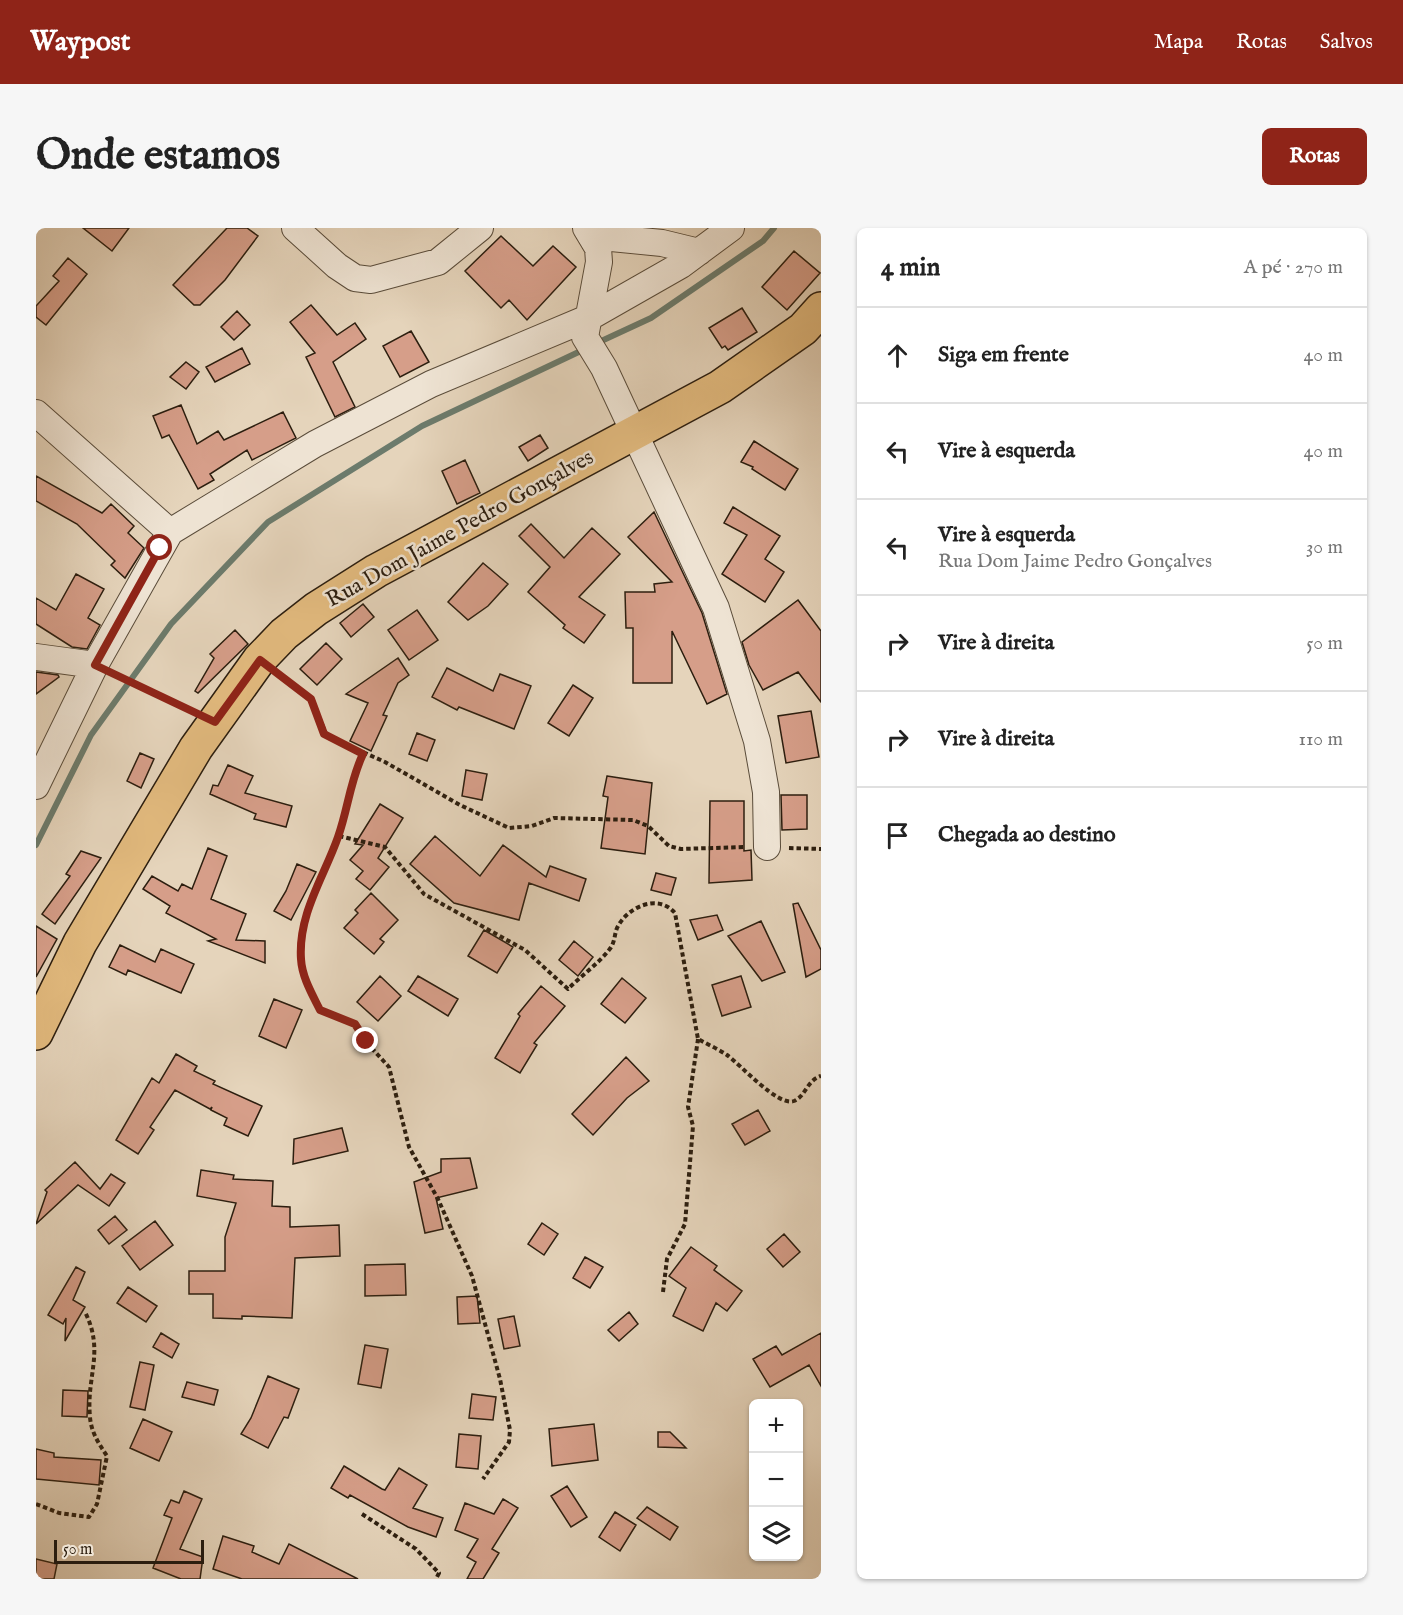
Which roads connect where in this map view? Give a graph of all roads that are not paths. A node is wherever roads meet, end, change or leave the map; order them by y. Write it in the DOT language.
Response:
graph roads {
  1 [pos="295,228"];
  2 [pos="480,228"];
  3 [pos="731,228"];
  4 [pos="589,232"];
  5 [pos="699,252"];
  6 [pos="821,309"];
  7 [pos="587,327"];
  8 [pos="36,413"];
  9 [pos="633,433"];
  10 [pos="170,532"];
  11 [pos="36,657"];
  12 [pos="95,665"];
  13 [pos="36,786"];
  14 [pos="767,848"];
  15 [pos="36,1033"];
  1 -- 2 [label="street"];
  3 -- 5 [label="street"];
  4 -- 5 [label="street"];
  4 -- 7 [label="street"];
  5 -- 7 [label="street"];
  6 -- 9 [label="main road, Rua Dom Jaime Pedro Gonçalves"];
  7 -- 9 [label="street"];
  7 -- 10 [label="street"];
  8 -- 10 [label="street"];
  9 -- 14 [label="street"];
  9 -- 15 [label="main road, Rua Dom Jaime Pedro Gonçalves"];
  10 -- 12 [label="street"];
  11 -- 12 [label="street"];
  12 -- 13 [label="street"];
}
